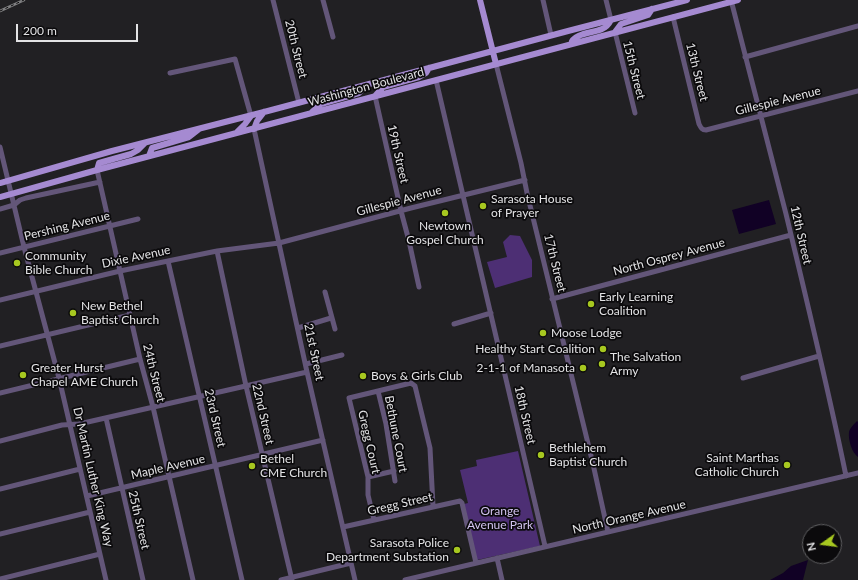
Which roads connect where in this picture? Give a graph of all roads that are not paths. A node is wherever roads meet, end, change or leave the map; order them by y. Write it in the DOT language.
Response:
graph roads {
  1 [pos="273,0"];
  2 [pos="323,0"];
  3 [pos="480,0"];
  4 [pos="543,0"];
  5 [pos="606,0"];
  6 [pos="687,0"];
  7 [pos="738,0"];
  8 [pos="731,1"];
  9 [pos="669,2"];
  10 [pos="652,9"];
  11 [pos="673,17"];
  12 [pos="611,20"];
  13 [pos="858,26"];
  14 [pos="615,32"];
  15 [pos="551,35"];
  16 [pos="333,37"];
  17 [pos="571,44"];
  18 [pos="493,51"];
  19 [pos="745,57"];
  20 [pos="496,64"];
  21 [pos="429,68"];
  22 [pos="170,73"];
  23 [pos="436,80"];
  24 [pos="367,85"];
  25 [pos="858,91"];
  26 [pos="375,96"];
  27 [pos="299,103"];
  28 [pos="264,112"];
  29 [pos="311,113"];
  30 [pos="635,113"];
  31 [pos="251,116"];
  32 [pos="761,116"];
  33 [pos="254,128"];
  34 [pos="199,129"];
  35 [pos="703,130"];
  36 [pos="236,133"];
  37 [pos="145,143"];
  38 [pos="0,147"];
  39 [pos="149,156"];
  40 [pos="97,170"];
  41 [pos="525,180"];
  42 [pos="9,181"];
  43 [pos="100,182"];
  44 [pos="0,183"];
  45 [pos="12,194"];
  46 [pos="463,195"];
  47 [pos="0,197"];
  48 [pos="14,205"];
  49 [pos="0,209"];
  50 [pos="401,211"];
  51 [pos="138,219"];
  52 [pos="110,226"];
  53 [pos="791,235"];
  54 [pos="279,243"];
  55 [pos="24,247"];
  56 [pos="217,251"];
  57 [pos="0,253"];
  58 [pos="168,260"];
  59 [pos="120,270"];
  60 [pos="420,286"];
  61 [pos="36,291"];
  62 [pos="325,292"];
  63 [pos="552,298"];
  64 [pos="0,300"];
  65 [pos="491,313"];
  66 [pos="130,315"];
  67 [pos="331,318"];
  68 [pos="454,324"];
  69 [pos="298,328"];
  70 [pos="335,329"];
  71 [pos="48,334"];
  72 [pos="0,346"];
  73 [pos="342,355"];
  74 [pos="819,356"];
  75 [pos="140,359"];
  76 [pos="306,364"];
  77 [pos="307,372"];
  78 [pos="59,378"];
  79 [pos="743,378"];
  80 [pos="246,386"];
  81 [pos="378,391"];
  82 [pos="0,393"];
  83 [pos="200,397"];
  84 [pos="153,407"];
  85 [pos="106,418"];
  86 [pos="71,424"];
  87 [pos="323,440"];
  88 [pos="0,441"];
  89 [pos="262,454"];
  90 [pos="215,466"];
  91 [pos="80,469"];
  92 [pos="394,471"];
  93 [pos="858,474"];
  94 [pos="846,476"];
  95 [pos="169,477"];
  96 [pos="368,478"];
  97 [pos="395,481"];
  98 [pos="121,488"];
  99 [pos="0,489"];
  100 [pos="87,496"];
  101 [pos="433,506"];
  102 [pos="90,512"];
  103 [pos="374,520"];
  104 [pos="343,527"];
  105 [pos="608,532"];
  106 [pos="0,534"];
  107 [pos="545,546"];
  108 [pos="100,554"];
  109 [pos="497,558"];
  110 [pos="351,563"];
  111 [pos="476,563"];
  112 [pos="434,573"];
  113 [pos="0,579"];
  114 [pos="291,579"];
  115 [pos="106,580"];
  116 [pos="143,580"];
  117 [pos="192,580"];
  118 [pos="242,580"];
  119 [pos="281,580"];
  120 [pos="355,580"];
  121 [pos="405,580"];
  122 [pos="436,580"];
  123 [pos="502,580"];
  1 -- 27 [label="street, 20th Street"];
  2 -- 16 [label="street"];
  3 -- 18 [label="main road, 17th Street"];
  4 -- 15 [label="street"];
  5 -- 12 [label="street"];
  6 -- 9 [label="main road, Washington Boulevard"];
  7 -- 8 [label="main road, Washington Boulevard"];
  8 -- 11 [label="main road, Washington Boulevard"];
  8 -- 19 [label="street, 12th Street"];
  9 -- 10 [label="main road, Washington Boulevard"];
  10 -- 12 [label="main road, Washington Boulevard"];
  10 -- 14 [label="main road"];
  11 -- 14 [label="main road, Washington Boulevard"];
  11 -- 35 [label="street, 13th Street"];
  12 -- 15 [label="main road, Washington Boulevard"];
  12 -- 17 [label="main road"];
  13 -- 19 [label="street"];
  14 -- 17 [label="main road, Washington Boulevard"];
  14 -- 30 [label="street, 15th Street"];
  15 -- 18 [label="main road, Washington Boulevard"];
  17 -- 20 [label="main road, Washington Boulevard"];
  18 -- 20 [label="main road, 17th Street"];
  18 -- 21 [label="main road, Washington Boulevard"];
  19 -- 32 [label="street, 12th Street"];
  20 -- 23 [label="main road, Washington Boulevard"];
  20 -- 41 [label="street, 17th Street"];
  21 -- 24 [label="main road, Washington Boulevard"];
  21 -- 26 [label="main road"];
  22 -- 31 [label="street"];
  23 -- 26 [label="main road, Washington Boulevard"];
  23 -- 46 [label="street, 18th Street"];
  24 -- 27 [label="main road, Washington Boulevard"];
  24 -- 29 [label="main road"];
  25 -- 32 [label="street, Gillespie Avenue"];
  26 -- 29 [label="main road, Washington Boulevard"];
  26 -- 50 [label="street, 19th Street"];
  27 -- 28 [label="main road, Washington Boulevard"];
  28 -- 31 [label="main road, Washington Boulevard"];
  28 -- 33 [label="main road"];
  29 -- 33 [label="main road, Washington Boulevard"];
  31 -- 34 [label="main road, Washington Boulevard"];
  31 -- 36 [label="main road"];
  32 -- 35 [label="street, Gillespie Avenue"];
  32 -- 53 [label="street, 12th Street"];
  33 -- 36 [label="main road, Washington Boulevard"];
  33 -- 54 [label="street, 21st Street"];
  34 -- 37 [label="main road, Washington Boulevard"];
  34 -- 39 [label="main road"];
  36 -- 39 [label="main road, Washington Boulevard"];
  37 -- 40 [label="main road"];
  37 -- 42 [label="main road, Washington Boulevard"];
  38 -- 42 [label="street, Dr Martin Luther King Way"];
  39 -- 40 [label="main road, Washington Boulevard"];
  40 -- 43 [label="street, 24th Street"];
  40 -- 45 [label="main road, Washington Boulevard"];
  41 -- 46 [label="street, Gillespie Avenue"];
  41 -- 63 [label="street, 17th Street"];
  42 -- 44 [label="main road, Washington Boulevard"];
  42 -- 45 [label="street, Dr Martin Luther King Way"];
  43 -- 48 [label="street"];
  43 -- 52 [label="street, 24th Street"];
  45 -- 47 [label="main road, Washington Boulevard"];
  45 -- 48 [label="street, Dr Martin Luther King Way"];
  46 -- 50 [label="street, Gillespie Avenue"];
  46 -- 65 [label="street, 18th Street"];
  48 -- 49 [label="street"];
  48 -- 55 [label="street, Dr Martin Luther King Way"];
  50 -- 54 [label="street, Gillespie Avenue"];
  50 -- 60 [label="street, 19th Street"];
  51 -- 52 [label="street, Pershing Avenue"];
  52 -- 55 [label="street, Pershing Avenue"];
  52 -- 59 [label="street, 24th Street"];
  53 -- 63 [label="street, North Osprey Avenue"];
  53 -- 74 [label="street, 12th Street"];
  54 -- 56 [label="street, Dixie Avenue"];
  54 -- 69 [label="street, 21st Street"];
  55 -- 57 [label="street, Pershing Avenue"];
  55 -- 61 [label="street, Dr Martin Luther King Way"];
  56 -- 58 [label="street, Dixie Avenue"];
  56 -- 80 [label="street, 22nd Street"];
  58 -- 59 [label="street, Dixie Avenue"];
  58 -- 83 [label="street, 23rd Street"];
  59 -- 61 [label="street, Dixie Avenue"];
  59 -- 66 [label="street, 24th Street"];
  61 -- 64 [label="street, Dixie Avenue"];
  61 -- 71 [label="street, Dr Martin Luther King Way"];
  62 -- 67 [label="street"];
  63 -- 105 [label="street, 17th Street"];
  65 -- 68 [label="street"];
  65 -- 107 [label="street, 18th Street"];
  66 -- 71 [label="street"];
  66 -- 75 [label="street, 24th Street"];
  67 -- 69 [label="street"];
  67 -- 70 [label="street"];
  69 -- 76 [label="street, 21st Street"];
  71 -- 72 [label="street"];
  71 -- 78 [label="street, Dr Martin Luther King Way"];
  73 -- 76 [label="street"];
  74 -- 79 [label="street"];
  74 -- 94 [label="street, 12th Street"];
  75 -- 78 [label="street"];
  75 -- 84 [label="street, 24th Street"];
  76 -- 77 [label="street, 21st Street"];
  77 -- 80 [label="street"];
  77 -- 87 [label="street, 21st Street"];
  78 -- 82 [label="street"];
  78 -- 86 [label="street, Dr Martin Luther King Way"];
  80 -- 83 [label="street"];
  80 -- 89 [label="street, 22nd Street"];
  81 -- 92 [label="street, Bethune Court"];
  81 -- 96 [label="street, Gregg Court"];
  81 -- 101 [label="street"];
  83 -- 84 [label="street"];
  83 -- 90 [label="street, 23rd Street"];
  84 -- 85 [label="street"];
  84 -- 95 [label="street, 24th Street"];
  85 -- 86 [label="street"];
  85 -- 98 [label="street, 25th Street"];
  86 -- 88 [label="street"];
  86 -- 91 [label="street, Dr Martin Luther King Way"];
  87 -- 89 [label="street, Maple Avenue"];
  87 -- 104 [label="street, 21st Street"];
  89 -- 90 [label="street, Maple Avenue"];
  89 -- 114 [label="street, 22nd Street"];
  90 -- 95 [label="street, Maple Avenue"];
  90 -- 118 [label="street, 23rd Street"];
  91 -- 99 [label="street"];
  91 -- 100 [label="street, Dr Martin Luther King Way"];
  92 -- 96 [label="street"];
  92 -- 97 [label="street, Bethune Court"];
  93 -- 94 [label="street, North Orange Avenue"];
  94 -- 105 [label="street, North Orange Avenue"];
  95 -- 98 [label="street, Maple Avenue"];
  95 -- 117 [label="street, 24th Street"];
  96 -- 103 [label="street, Gregg Court"];
  98 -- 100 [label="street, Maple Avenue"];
  98 -- 116 [label="street, 25th Street"];
  100 -- 102 [label="street, Dr Martin Luther King Way"];
  101 -- 103 [label="street, Gregg Street"];
  101 -- 111 [label="street, Gregg Street"];
  102 -- 106 [label="street"];
  102 -- 108 [label="street, Dr Martin Luther King Way"];
  103 -- 104 [label="street, Gregg Street"];
  104 -- 110 [label="street, 21st Street"];
  105 -- 107 [label="street, North Orange Avenue"];
  107 -- 109 [label="street, North Orange Avenue"];
  108 -- 113 [label="street"];
  108 -- 115 [label="street, Dr Martin Luther King Way"];
  109 -- 111 [label="street, North Orange Avenue"];
  109 -- 123 [label="street"];
  110 -- 114 [label="street"];
  110 -- 120 [label="street, 21st Street"];
  111 -- 112 [label="street, North Orange Avenue"];
  112 -- 121 [label="street, North Orange Avenue"];
  112 -- 122 [label="street"];
  114 -- 119 [label="street"];
}
